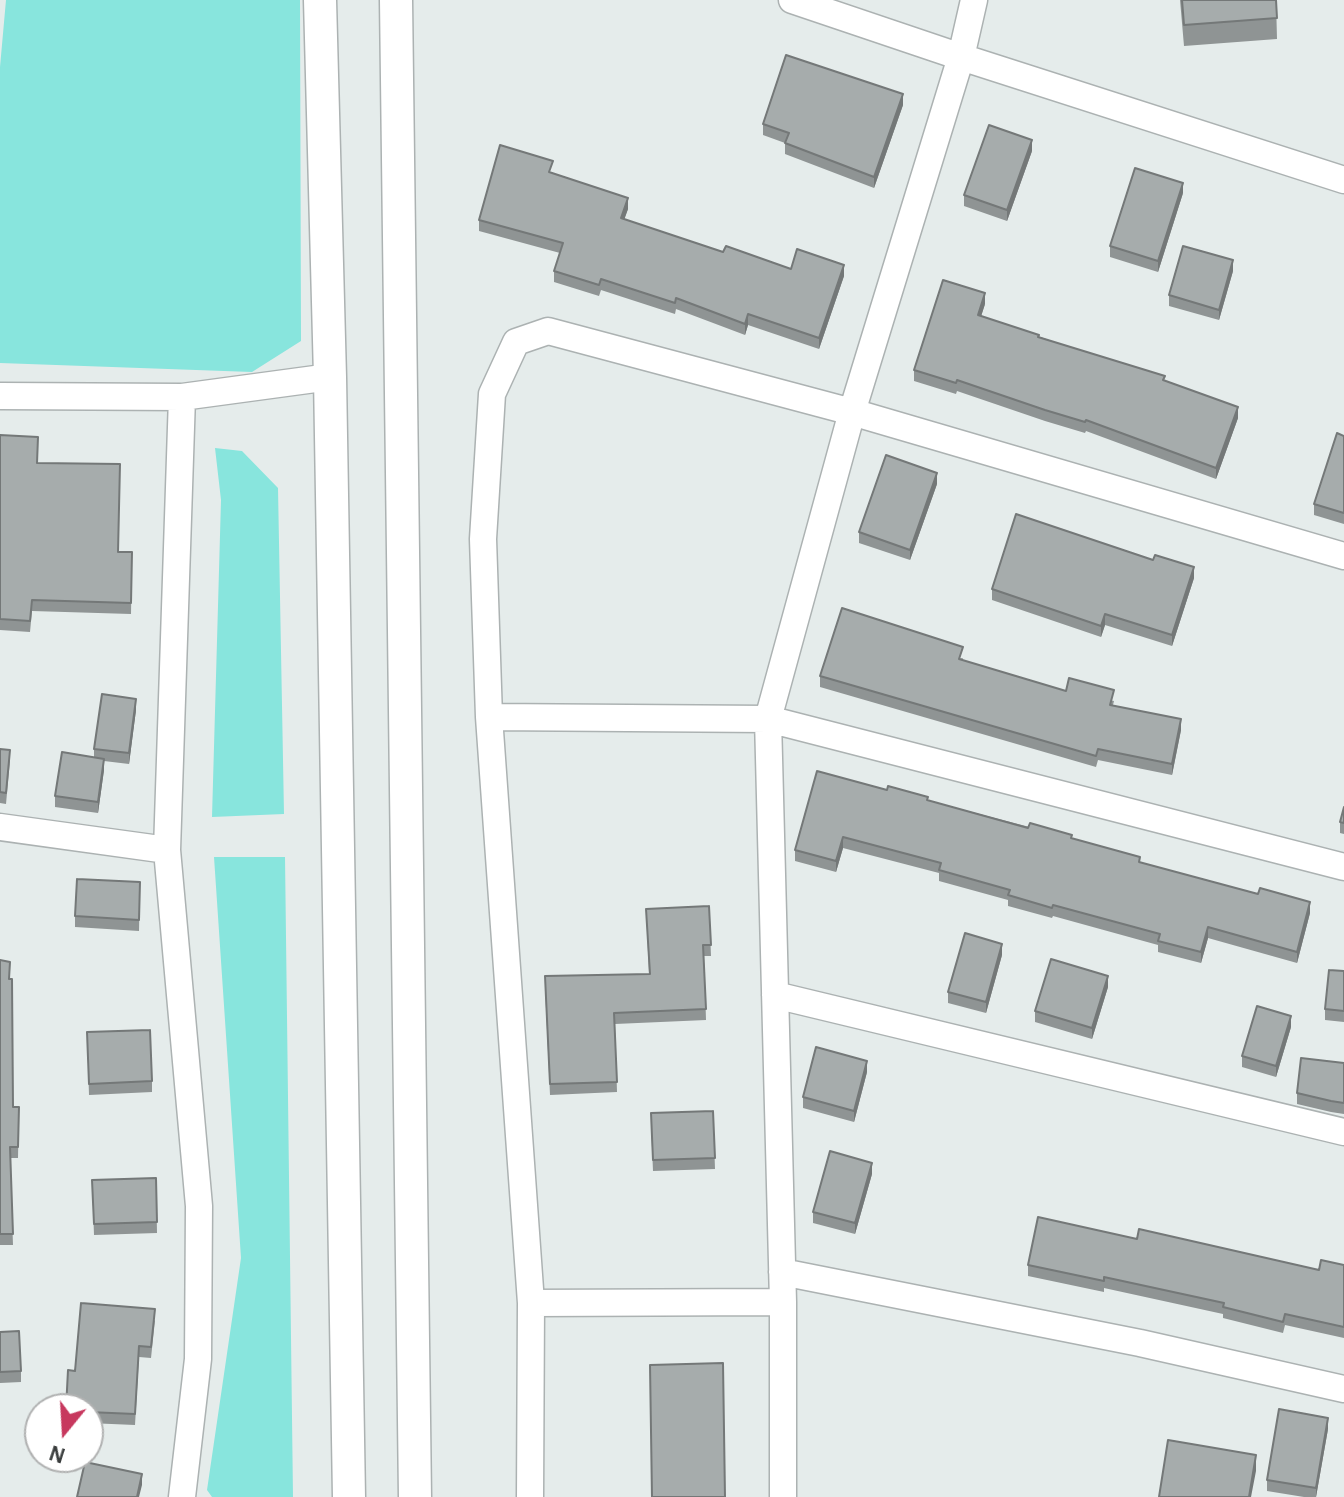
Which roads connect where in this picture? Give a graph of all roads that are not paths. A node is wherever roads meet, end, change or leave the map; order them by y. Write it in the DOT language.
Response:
graph roads {
  1 [pos="320,0"];
  2 [pos="396,0"];
  3 [pos="792,0"];
  4 [pos="974,0"];
  5 [pos="961,57"];
  6 [pos="1344,180"];
  7 [pos="330,377"];
  8 [pos="0,396"];
  9 [pos="182,397"];
  10 [pos="852,412"];
  11 [pos="1344,556"];
  12 [pos="489,717"];
  13 [pos="768,719"];
  14 [pos="0,827"];
  15 [pos="167,850"];
  16 [pos="1344,867"];
  17 [pos="775,995"];
  18 [pos="1344,1132"];
  19 [pos="782,1272"];
  20 [pos="783,1302"];
  21 [pos="531,1303"];
  22 [pos="1344,1389"];
  23 [pos="182,1497"];
  24 [pos="349,1497"];
  25 [pos="415,1497"];
  26 [pos="530,1497"];
  27 [pos="783,1497"];
  1 -- 7 [label="street"];
  2 -- 25 [label="street"];
  3 -- 5 [label="street"];
  4 -- 5 [label="street"];
  5 -- 6 [label="street"];
  5 -- 10 [label="street"];
  7 -- 9 [label="street"];
  7 -- 24 [label="street"];
  8 -- 9 [label="street"];
  9 -- 15 [label="street"];
  10 -- 11 [label="street"];
  10 -- 12 [label="street"];
  10 -- 13 [label="street"];
  12 -- 13 [label="street"];
  12 -- 21 [label="street"];
  13 -- 16 [label="street"];
  13 -- 17 [label="street"];
  14 -- 15 [label="street"];
  15 -- 23 [label="street"];
  17 -- 18 [label="street"];
  17 -- 19 [label="street"];
  19 -- 20 [label="street"];
  19 -- 22 [label="street"];
  20 -- 21 [label="street"];
  20 -- 27 [label="street"];
  21 -- 26 [label="street"];
}
